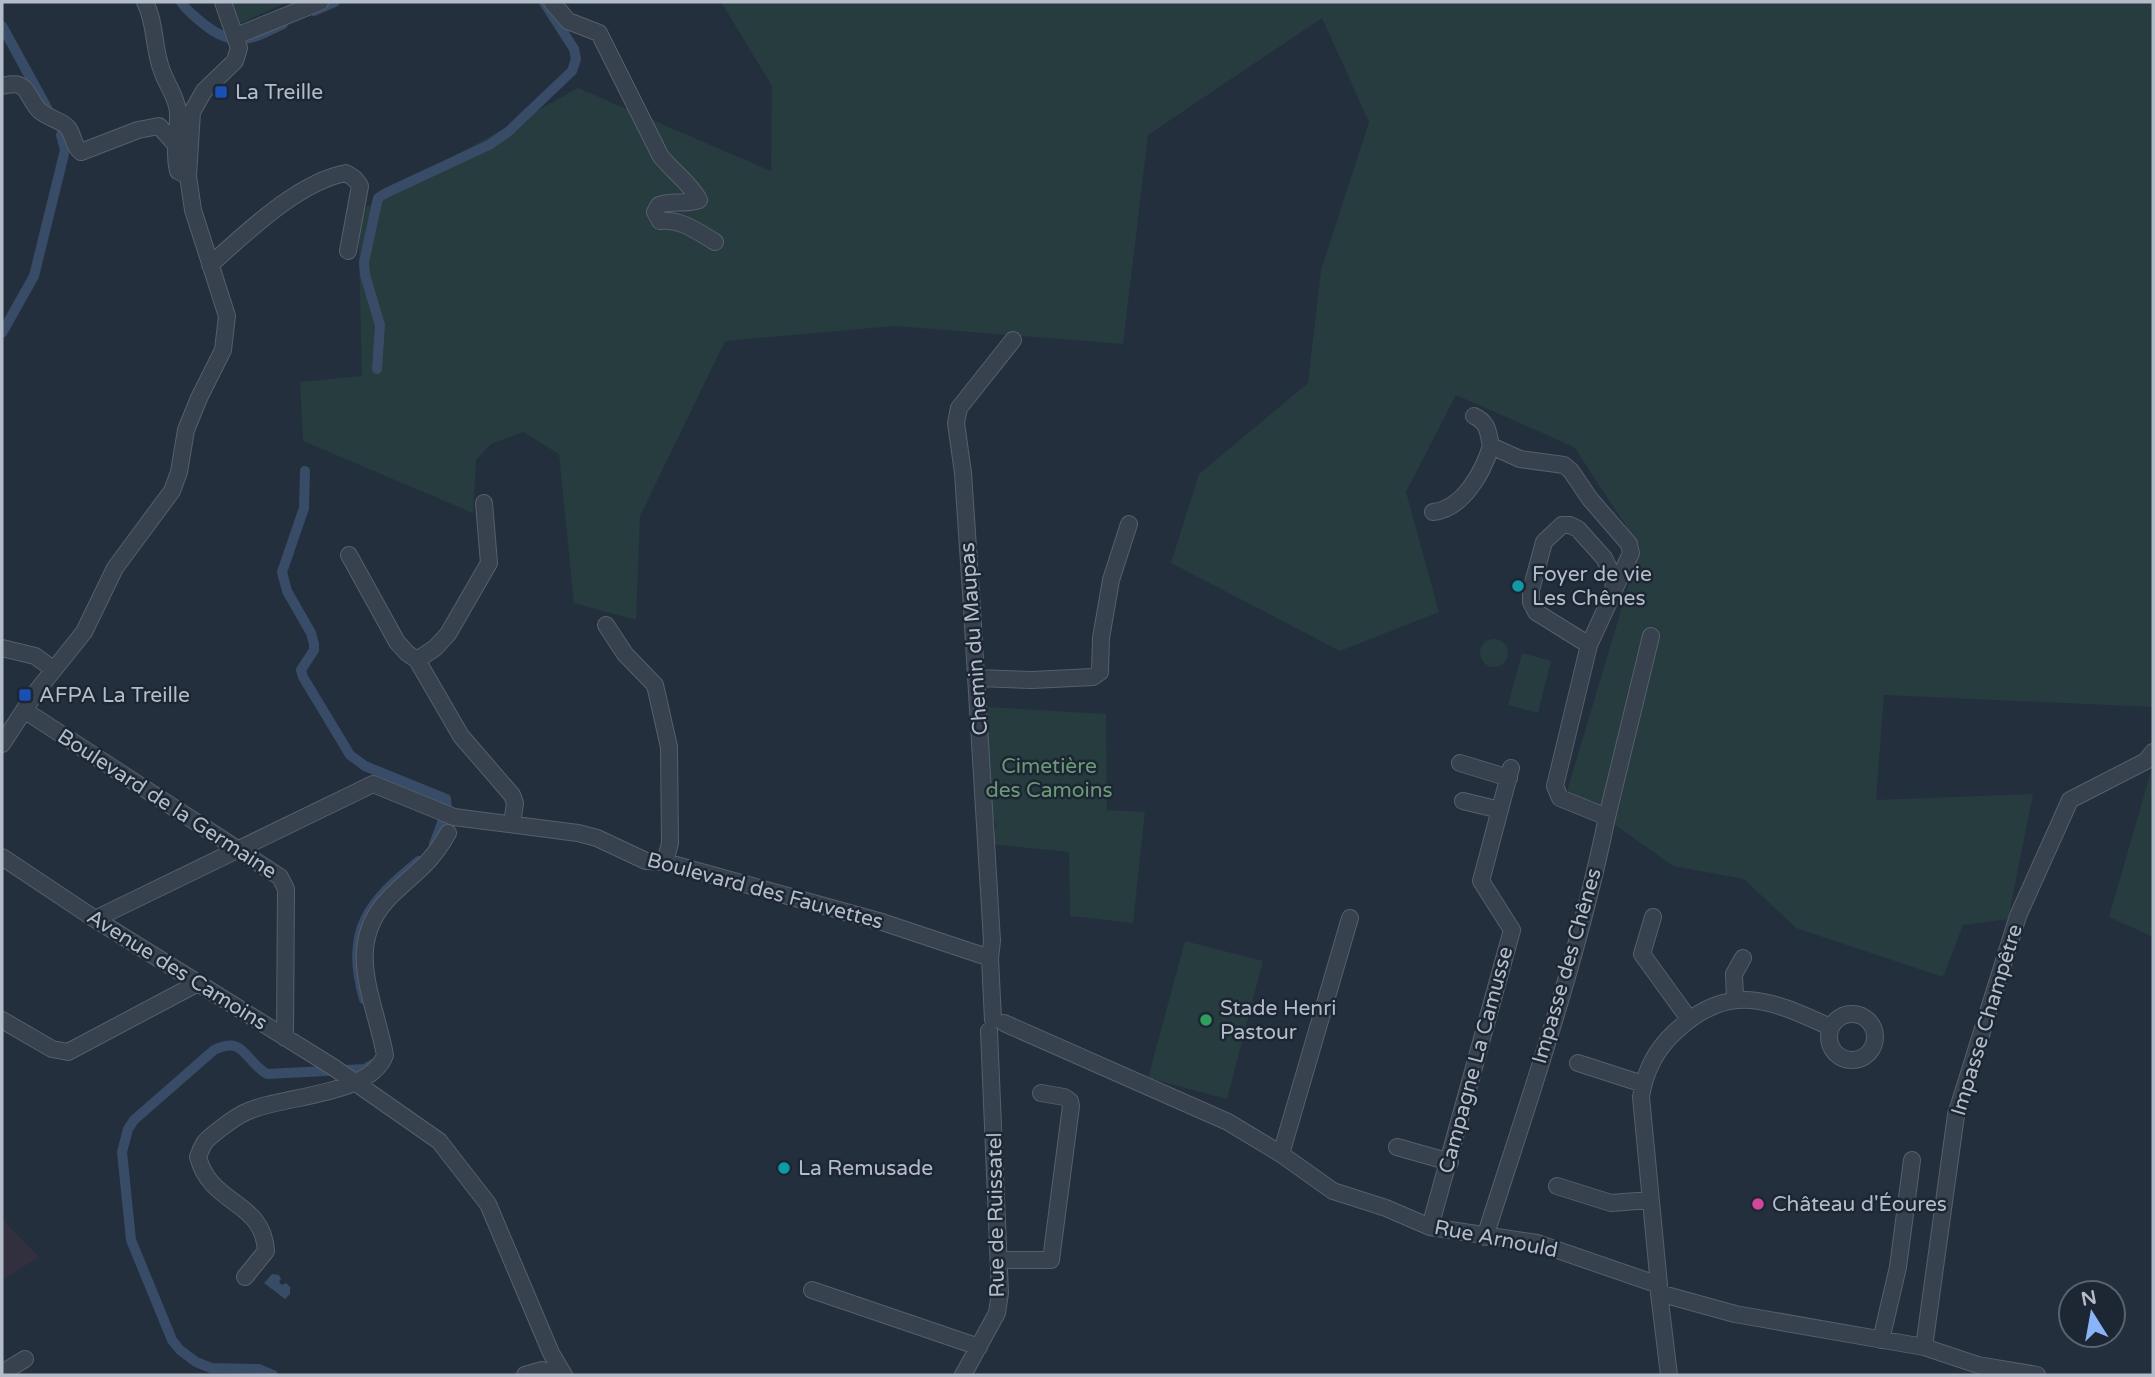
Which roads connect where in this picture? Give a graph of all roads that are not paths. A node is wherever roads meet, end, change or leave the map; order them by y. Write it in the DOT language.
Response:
graph roads {
  1 [pos="145,2"];
  2 [pos="223,2"];
  3 [pos="320,2"];
  4 [pos="552,2"];
  5 [pos="237,38"];
  6 [pos="2,86"];
  7 [pos="176,145"];
  8 [pos="188,176"];
  9 [pos="715,242"];
  10 [pos="348,251"];
  11 [pos="211,265"];
  12 [pos="1013,340"];
  13 [pos="1474,416"];
  14 [pos="1491,446"];
  15 [pos="484,503"];
  16 [pos="1433,512"];
  17 [pos="1129,524"];
  18 [pos="349,555"];
  19 [pos="1613,593"];
  20 [pos="606,625"];
  21 [pos="1651,636"];
  22 [pos="1589,645"];
  23 [pos="2,648"];
  24 [pos="416,660"];
  25 [pos="52,669"];
  26 [pos="977,678"];
  27 [pos="24,710"];
  28 [pos="2,744"];
  29 [pos="2153,752"];
  30 [pos="1460,763"];
  31 [pos="1463,801"];
  32 [pos="1500,810"];
  33 [pos="1607,817"];
  34 [pos="512,824"];
  35 [pos="448,834"];
  36 [pos="239,848"];
  37 [pos="2,857"];
  38 [pos="666,862"];
  39 [pos="1653,917"];
  40 [pos="1350,918"];
  41 [pos="95,919"];
  42 [pos="990,958"];
  43 [pos="1742,958"];
  44 [pos="198,983"];
  45 [pos="1735,999"];
  46 [pos="1689,1019"];
  47 [pos="2,1020"];
  48 [pos="1830,1027"];
  49 [pos="996,1031"];
  50 [pos="285,1038"];
  51 [pos="1578,1063"];
  52 [pos="344,1075"];
  53 [pos="1643,1084"];
  54 [pos="1041,1093"];
  55 [pos="1397,1147"];
  56 [pos="1281,1154"];
  57 [pos="1912,1160"];
  58 [pos="1450,1162"];
  59 [pos="1557,1186"];
  60 [pos="1650,1200"];
  61 [pos="1430,1227"];
  62 [pos="1485,1237"];
  63 [pos="1000,1260"];
  64 [pos="245,1277"];
  65 [pos="1659,1289"];
  66 [pos="812,1290"];
  67 [pos="1881,1340"];
  68 [pos="979,1347"];
  69 [pos="1924,1347"];
  70 [pos="25,1359"];
  71 [pos="1964,1359"];
  72 [pos="2,1373"];
  73 [pos="526,1375"];
  74 [pos="564,1375"];
  75 [pos="963,1375"];
  76 [pos="1669,1375"];
  77 [pos="1956,1375"];
  78 [pos="2037,1375"];
  1 -- 7 [label="street"];
  2 -- 5 [label="street"];
  3 -- 5 [label="street"];
  4 -- 9 [label="street"];
  5 -- 8 [label="street"];
  6 -- 7 [label="street"];
  7 -- 8 [label="street"];
  8 -- 11 [label="street"];
  10 -- 11 [label="street"];
  11 -- 25 [label="street"];
  12 -- 26 [label="street, Chemin du Maupas"];
  13 -- 14 [label="street"];
  14 -- 16 [label="street"];
  14 -- 19 [label="street"];
  15 -- 24 [label="street"];
  17 -- 26 [label="street"];
  18 -- 24 [label="street"];
  19 -- 22 [label="street"];
  19 -- 22 [label="street"];
  20 -- 38 [label="street"];
  21 -- 33 [label="street, Impasse des Chênes"];
  22 -- 33 [label="street"];
  23 -- 25 [label="street"];
  24 -- 34 [label="street"];
  25 -- 27 [label="street"];
  26 -- 42 [label="street, Chemin du Maupas"];
  27 -- 28 [label="street"];
  27 -- 36 [label="street, Boulevard de la Germaine"];
  29 -- 69 [label="street, Impasse Champêtre"];
  30 -- 32 [label="street, Campagne La Camusse"];
  31 -- 32 [label="street"];
  32 -- 58 [label="street, Campagne La Camusse"];
  33 -- 62 [label="street, Impasse des Chênes"];
  34 -- 36 [label="street, Boulevard des Fauvettes"];
  34 -- 38 [label="street, Boulevard des Fauvettes"];
  35 -- 52 [label="street"];
  36 -- 41 [label="street, Boulevard des Fauvettes"];
  36 -- 50 [label="street, Boulevard de la Germaine"];
  37 -- 41 [label="street, Avenue des Camoins"];
  38 -- 42 [label="street, Boulevard des Fauvettes"];
  39 -- 46 [label="street"];
  40 -- 56 [label="street"];
  41 -- 44 [label="street, Avenue des Camoins"];
  42 -- 49 [label="street"];
  43 -- 45 [label="street"];
  44 -- 47 [label="street"];
  44 -- 50 [label="street, Avenue des Camoins"];
  45 -- 46 [label="street"];
  45 -- 48 [label="street"];
  46 -- 53 [label="street"];
  49 -- 56 [label="street, Rue Arnould"];
  49 -- 63 [label="street, Rue de Ruissatel"];
  50 -- 52 [label="street, Avenue des Camoins"];
  51 -- 53 [label="street"];
  52 -- 64 [label="street"];
  52 -- 74 [label="street, Avenue des Camoins"];
  53 -- 60 [label="street"];
  54 -- 63 [label="street"];
  55 -- 58 [label="street"];
  56 -- 61 [label="street, Rue Arnould"];
  57 -- 67 [label="street"];
  58 -- 61 [label="street, Campagne La Camusse"];
  59 -- 60 [label="street"];
  60 -- 65 [label="street"];
  61 -- 62 [label="street, Rue Arnould"];
  62 -- 65 [label="street, Rue Arnould"];
  63 -- 68 [label="street, Rue de Ruissatel"];
  65 -- 67 [label="street, Rue Arnould"];
  65 -- 76 [label="street"];
  66 -- 68 [label="street"];
  67 -- 69 [label="street, Rue Arnould"];
  68 -- 75 [label="street, Rue de Ruissatel"];
  69 -- 71 [label="street, Rue Arnould"];
  70 -- 72 [label="street"];
  71 -- 77 [label="street"];
  71 -- 78 [label="street, Rue Arnould"];
  73 -- 74 [label="street"];
}
